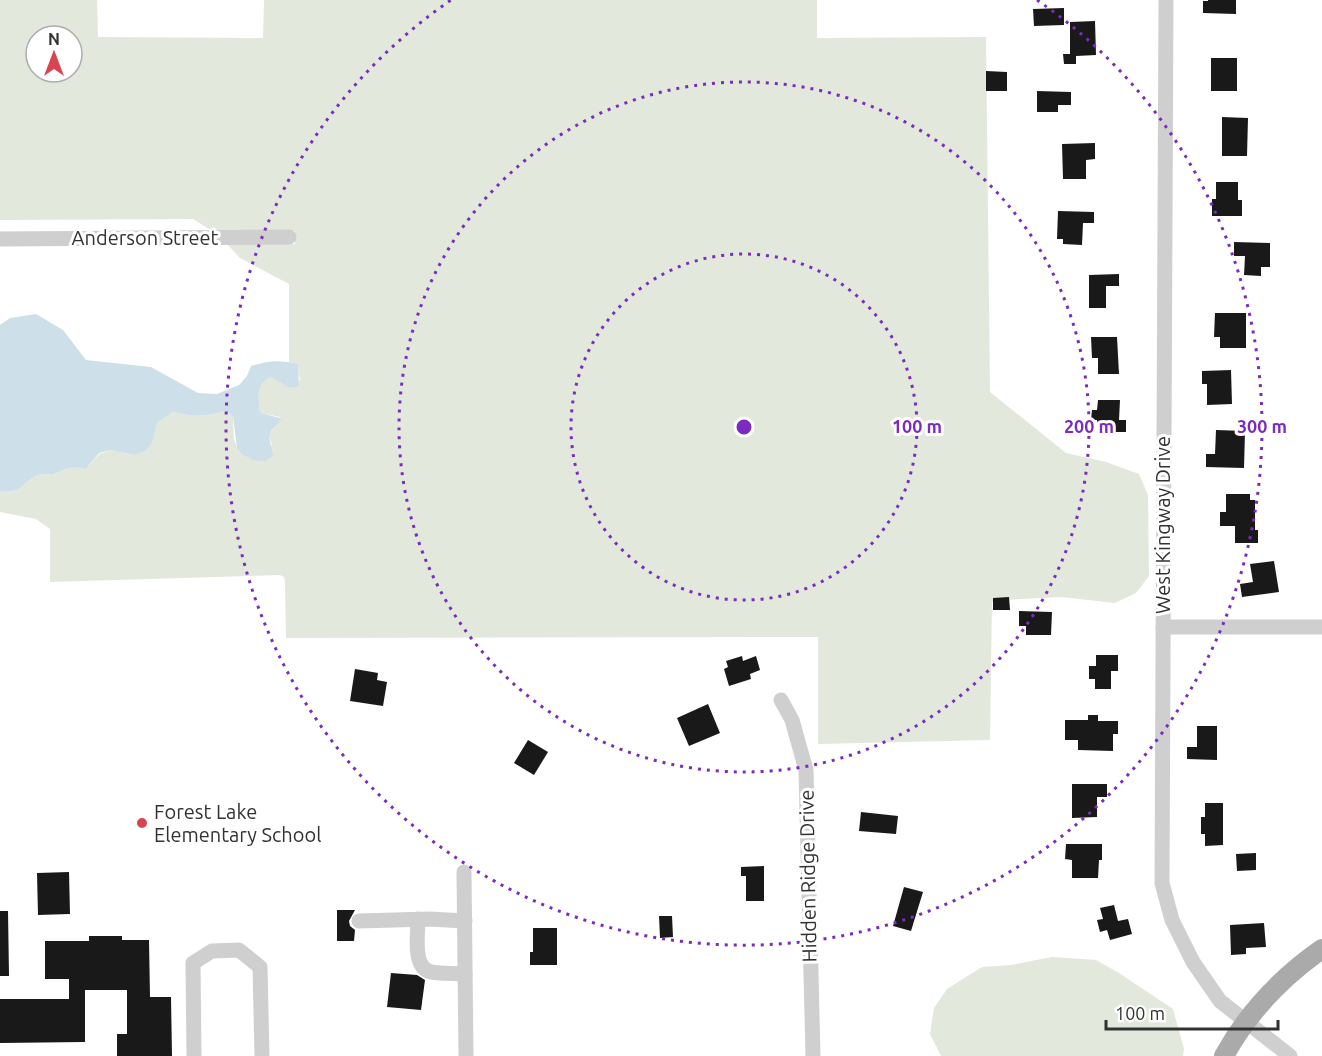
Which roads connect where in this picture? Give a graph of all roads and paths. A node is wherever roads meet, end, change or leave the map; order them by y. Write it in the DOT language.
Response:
graph roads {
  1 [pos="1166,0"];
  2 [pos="289,237"];
  3 [pos="0,239"];
  4 [pos="1163,627"];
  5 [pos="1322,627"];
  6 [pos="781,700"];
  7 [pos="464,872"];
  8 [pos="418,919"];
  9 [pos="359,921"];
  10 [pos="465,921"];
  11 [pos="1322,949"];
  12 [pos="465,974"];
  13 [pos="1247,1022"];
  14 [pos="194,1056"];
  15 [pos="262,1056"];
  16 [pos="466,1056"];
  17 [pos="813,1056"];
  18 [pos="1224,1056"];
  19 [pos="1290,1056"];
  1 -- 4 [label="street, West Kingway Drive"];
  2 -- 3 [label="street, Anderson Street"];
  4 -- 5 [label="street"];
  4 -- 13 [label="street, West Kingway Drive"];
  6 -- 17 [label="street, Hidden Ridge Drive"];
  7 -- 10 [label="street"];
  8 -- 9 [label="street"];
  8 -- 10 [label="street"];
  8 -- 12 [label="street"];
  10 -- 12 [label="street"];
  11 -- 13 [label="main road"];
  12 -- 16 [label="street"];
  13 -- 18 [label="main road"];
  13 -- 19 [label="street, West Kingway Drive"];
  14 -- 15 [label="street"];
}
